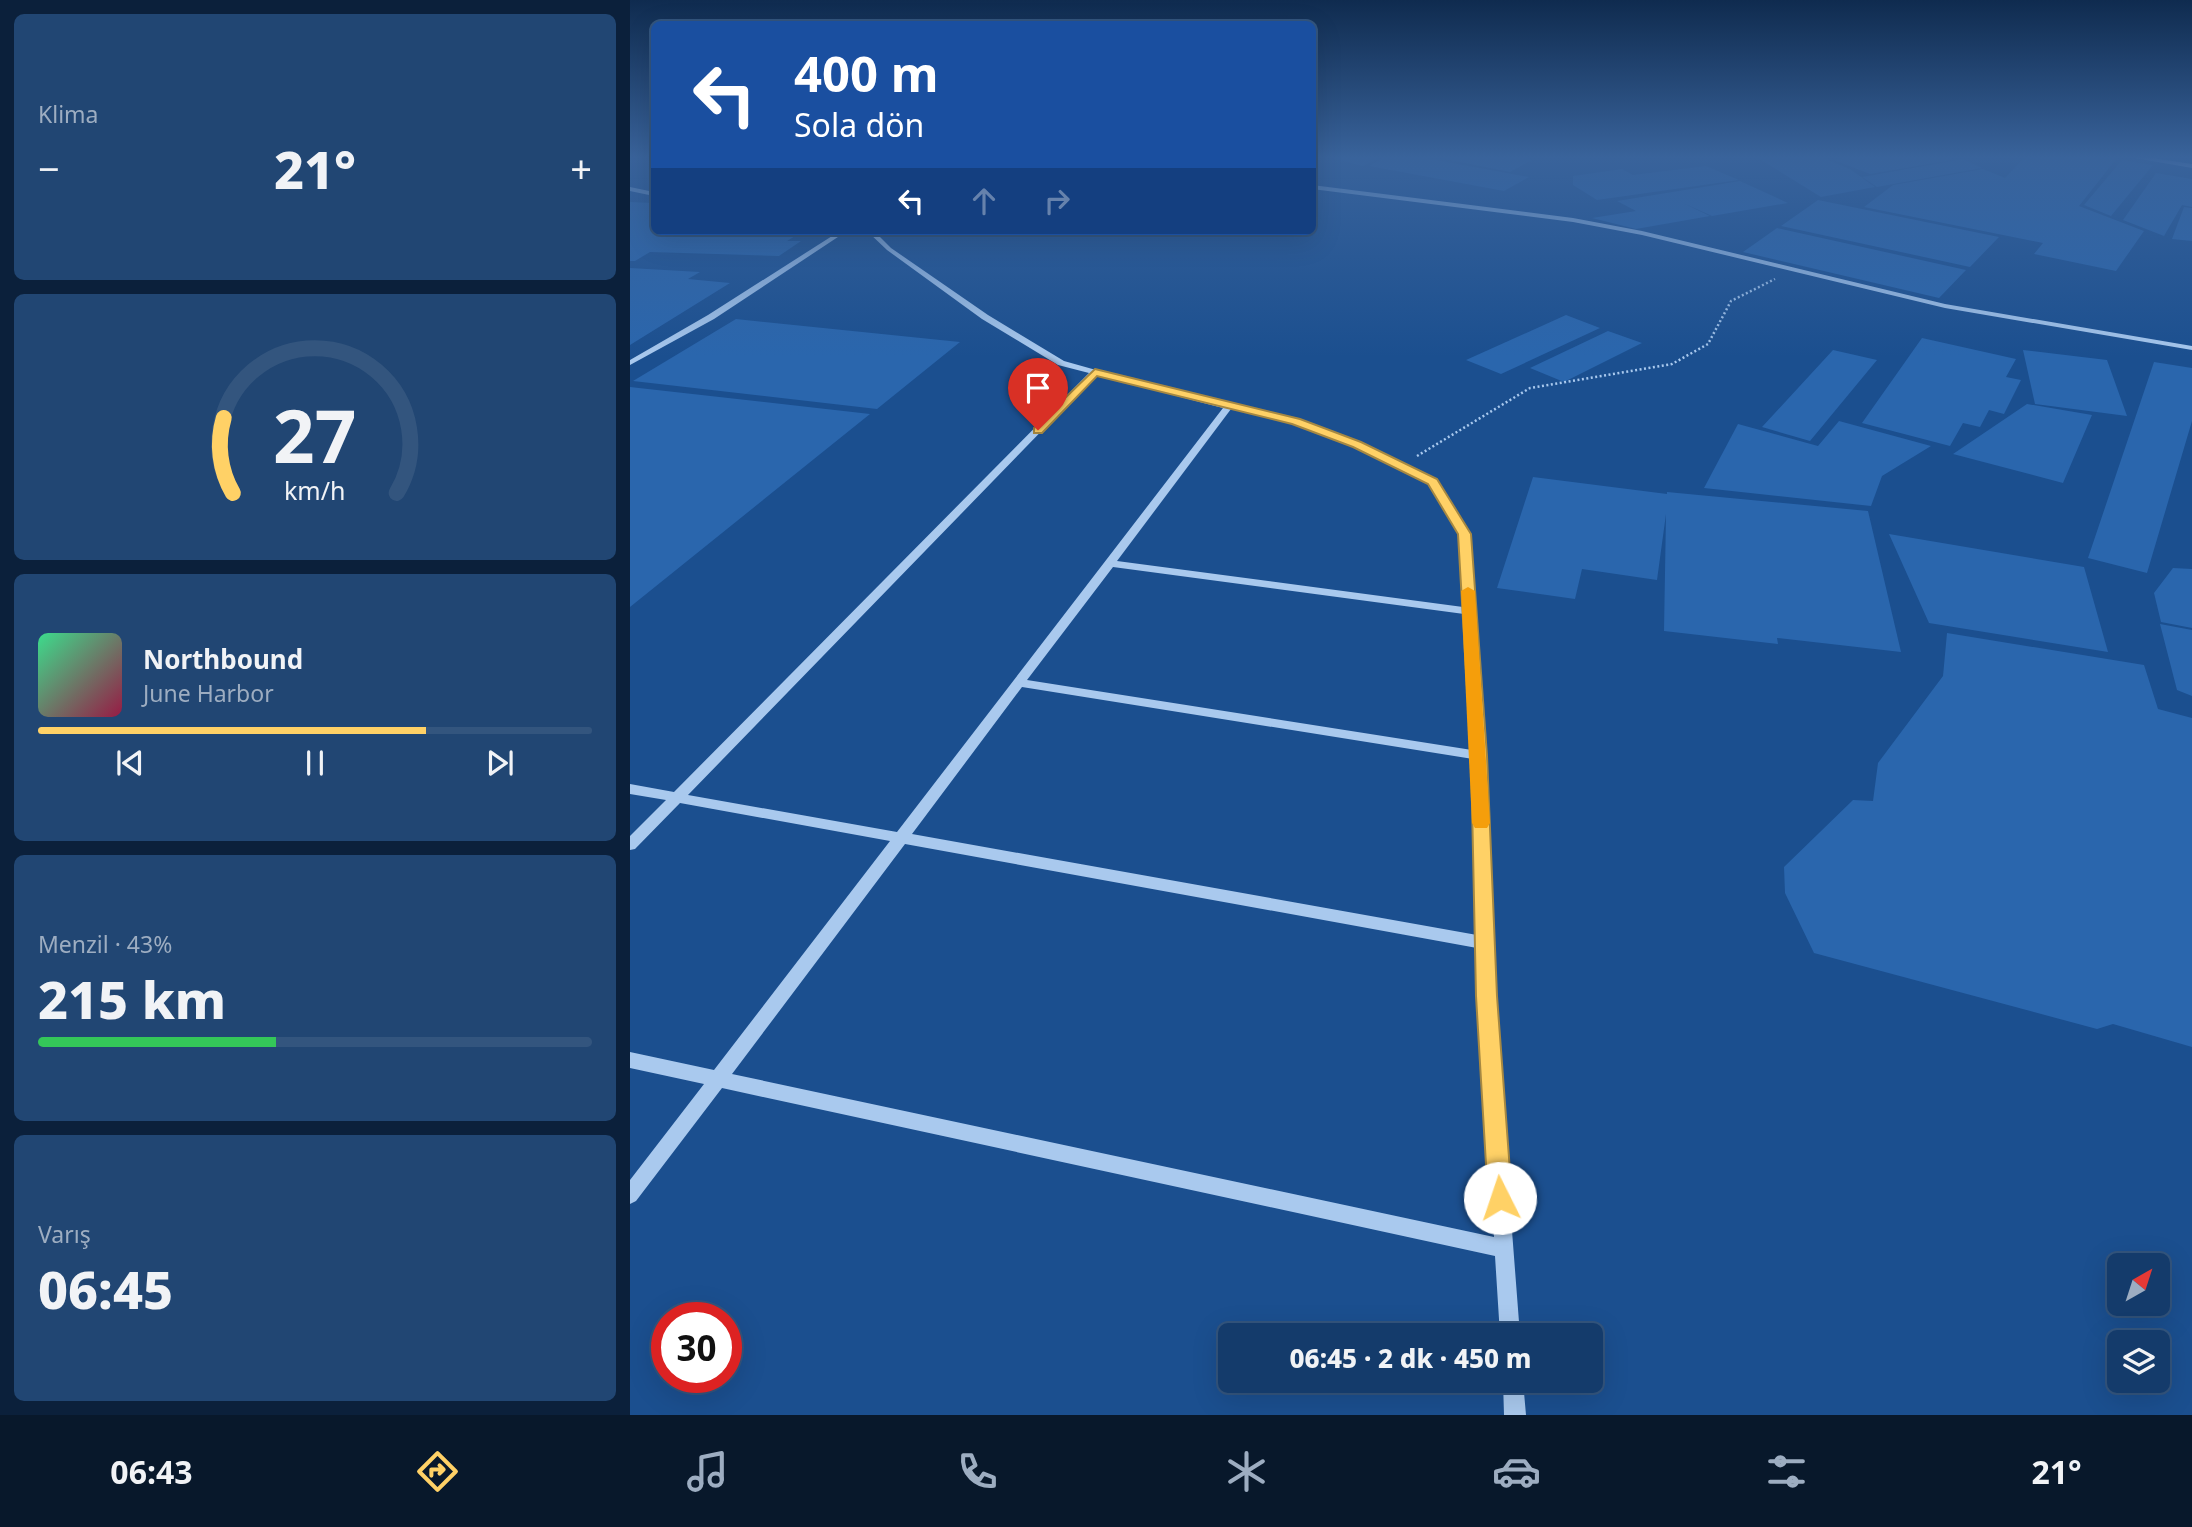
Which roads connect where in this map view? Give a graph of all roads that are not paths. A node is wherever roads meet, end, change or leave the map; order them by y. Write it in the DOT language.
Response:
graph roads {
  1 [pos="1595,224"];
  2 [pos="838,235"];
  3 [pos="874,235"];
  4 [pos="2192,348"];
  5 [pos="630,363"];
  6 [pos="1095,372"];
  7 [pos="1229,406"];
  8 [pos="1110,563"];
  9 [pos="1470,611"];
  10 [pos="1019,683"];
  11 [pos="1479,756"];
  12 [pos="630,789"];
  13 [pos="677,798"];
  14 [pos="901,838"];
  15 [pos="630,845"];
  16 [pos="1485,943"];
  17 [pos="630,1060"];
  18 [pos="718,1079"];
  19 [pos="630,1195"];
  20 [pos="1504,1249"];
  21 [pos="1509,1323"];
  22 [pos="1514,1393"];
  23 [pos="1515,1415"];
  1 -- 4 [label="street"];
  2 -- 5 [label="street"];
  3 -- 6 [label="street"];
  6 -- 7 [label="street"];
  6 -- 13 [label="street"];
  7 -- 8 [label="street"];
  7 -- 9 [label="street"];
  8 -- 9 [label="street"];
  8 -- 10 [label="street"];
  9 -- 11 [label="street"];
  10 -- 11 [label="street"];
  10 -- 14 [label="street"];
  11 -- 16 [label="street"];
  12 -- 13 [label="street"];
  13 -- 14 [label="street"];
  13 -- 15 [label="street"];
  14 -- 16 [label="street"];
  14 -- 18 [label="street"];
  16 -- 20 [label="street"];
  17 -- 18 [label="street"];
  18 -- 19 [label="street"];
  18 -- 20 [label="street"];
  20 -- 21 [label="street"];
  22 -- 23 [label="street"];
}
